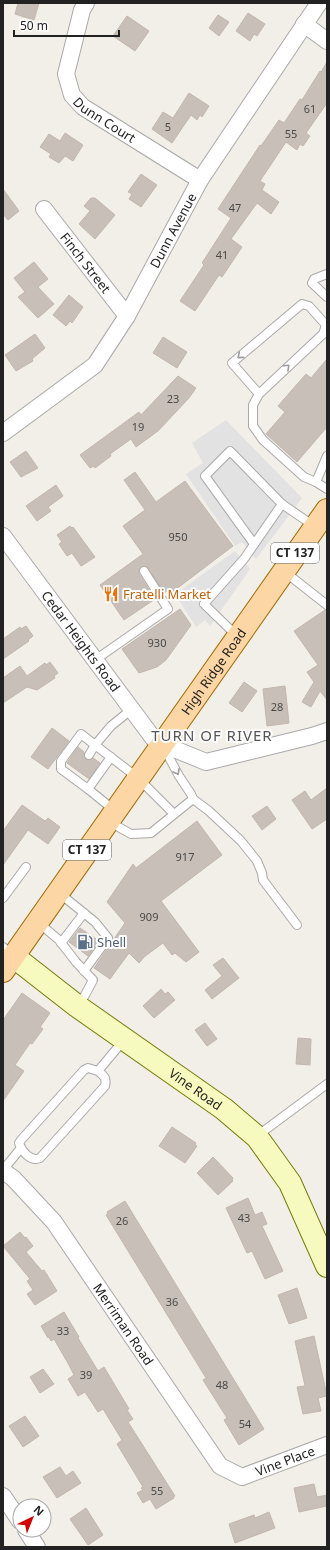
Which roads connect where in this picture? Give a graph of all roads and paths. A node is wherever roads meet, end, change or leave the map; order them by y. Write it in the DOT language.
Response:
graph roads {
  1 [pos="86,3"];
  2 [pos="319,3"];
  3 [pos="304,24"];
  4 [pos="327,40"];
  5 [pos="200,180"];
  6 [pos="44,209"];
  7 [pos="327,274"];
  8 [pos="327,297"];
  9 [pos="127,316"];
  10 [pos="259,394"];
  11 [pos="3,433"];
  12 [pos="327,456"];
  13 [pos="316,482"];
  14 [pos="327,489"];
  15 [pos="282,504"];
  16 [pos="321,518"];
  17 [pos="3,536"];
  18 [pos="254,544"];
  19 [pos="283,570"];
  20 [pos="144,571"];
  21 [pos="327,605"];
  22 [pos="238,637"];
  23 [pos="95,660"];
  24 [pos="132,709"];
  25 [pos="327,731"];
  26 [pos="162,744"];
  27 [pos="95,745"];
  28 [pos="89,755"];
  29 [pos="111,757"];
  30 [pos="138,778"];
  31 [pos="88,789"];
  32 [pos="193,800"];
  33 [pos="174,814"];
  34 [pos="111,816"];
  35 [pos="26,867"];
  36 [pos="58,892"];
  37 [pos="3,898"];
  38 [pos="84,913"];
  39 [pos="37,922"];
  40 [pos="298,925"];
  41 [pos="61,943"];
  42 [pos="6,958"];
  43 [pos="84,971"];
  44 [pos="77,1006"];
  45 [pos="125,1039"];
  46 [pos="98,1070"];
  47 [pos="327,1084"];
  48 [pos="257,1137"];
  49 [pos="21,1148"];
  50 [pos="3,1171"];
  51 [pos="327,1266"];
  52 [pos="327,1445"];
  53 [pos="242,1477"];
  54 [pos="3,1496"];
  55 [pos="12,1509"];
  56 [pos="31,1538"];
  57 [pos="37,1547"];
  1 -- 5 [label="street, Dunn Court"];
  2 -- 3 [label="street, Dunn Avenue"];
  3 -- 4 [label="street"];
  3 -- 5 [label="street, Dunn Avenue"];
  5 -- 9 [label="street, Dunn Avenue"];
  6 -- 9 [label="street, Finch Street"];
  7 -- 8 [label="lane"];
  9 -- 11 [label="street, Dunn Avenue"];
  10 -- 10 [label="lane, one-way"];
  10 -- 13 [label="lane"];
  12 -- 13 [label="lane"];
  13 -- 14 [label="lane"];
  15 -- 16 [label="lane"];
  15 -- 18 [label="lane"];
  15 -- 18 [label="lane"];
  16 -- 19 [label="main road, High Ridge Road / CT 137"];
  17 -- 23 [label="street, Cedar Heights Road"];
  18 -- 22 [label="lane"];
  19 -- 21 [label="lane"];
  19 -- 22 [label="main road, High Ridge Road / CT 137"];
  20 -- 23 [label="lane"];
  22 -- 26 [label="main road, High Ridge Road / CT 137"];
  23 -- 24 [label="street, Cedar Heights Road"];
  24 -- 26 [label="street, Cedar Heights Road"];
  24 -- 27 [label="lane"];
  25 -- 26 [label="street"];
  26 -- 30 [label="main road, High Ridge Road / CT 137"];
  26 -- 32 [label="lane, one-way"];
  27 -- 28 [label="lane"];
  27 -- 29 [label="lane"];
  27 -- 31 [label="lane"];
  29 -- 30 [label="lane"];
  29 -- 31 [label="lane"];
  30 -- 33 [label="lane"];
  30 -- 34 [label="main road, High Ridge Road / CT 137"];
  31 -- 34 [label="lane"];
  32 -- 33 [label="lane"];
  32 -- 40 [label="lane"];
  33 -- 34 [label="lane"];
  34 -- 36 [label="main road, High Ridge Road / CT 137"];
  35 -- 37 [label="lane"];
  36 -- 38 [label="lane"];
  36 -- 39 [label="main road, High Ridge Road / CT 137"];
  38 -- 41 [label="lane"];
  38 -- 43 [label="lane"];
  39 -- 41 [label="lane"];
  39 -- 42 [label="main road, High Ridge Road / CT 137"];
  41 -- 43 [label="lane"];
  42 -- 44 [label="street, Vine Road"];
  43 -- 44 [label="lane"];
  44 -- 45 [label="street, Vine Road"];
  45 -- 46 [label="lane"];
  45 -- 48 [label="street, Vine Road"];
  46 -- 49 [label="lane"];
  46 -- 49 [label="lane"];
  47 -- 48 [label="lane"];
  48 -- 51 [label="street, Vine Road"];
  49 -- 50 [label="lane"];
  50 -- 53 [label="street, Merriman Road"];
  52 -- 53 [label="street, Vine Place"];
  54 -- 55 [label="street"];
  56 -- 57 [label="street"];
}
